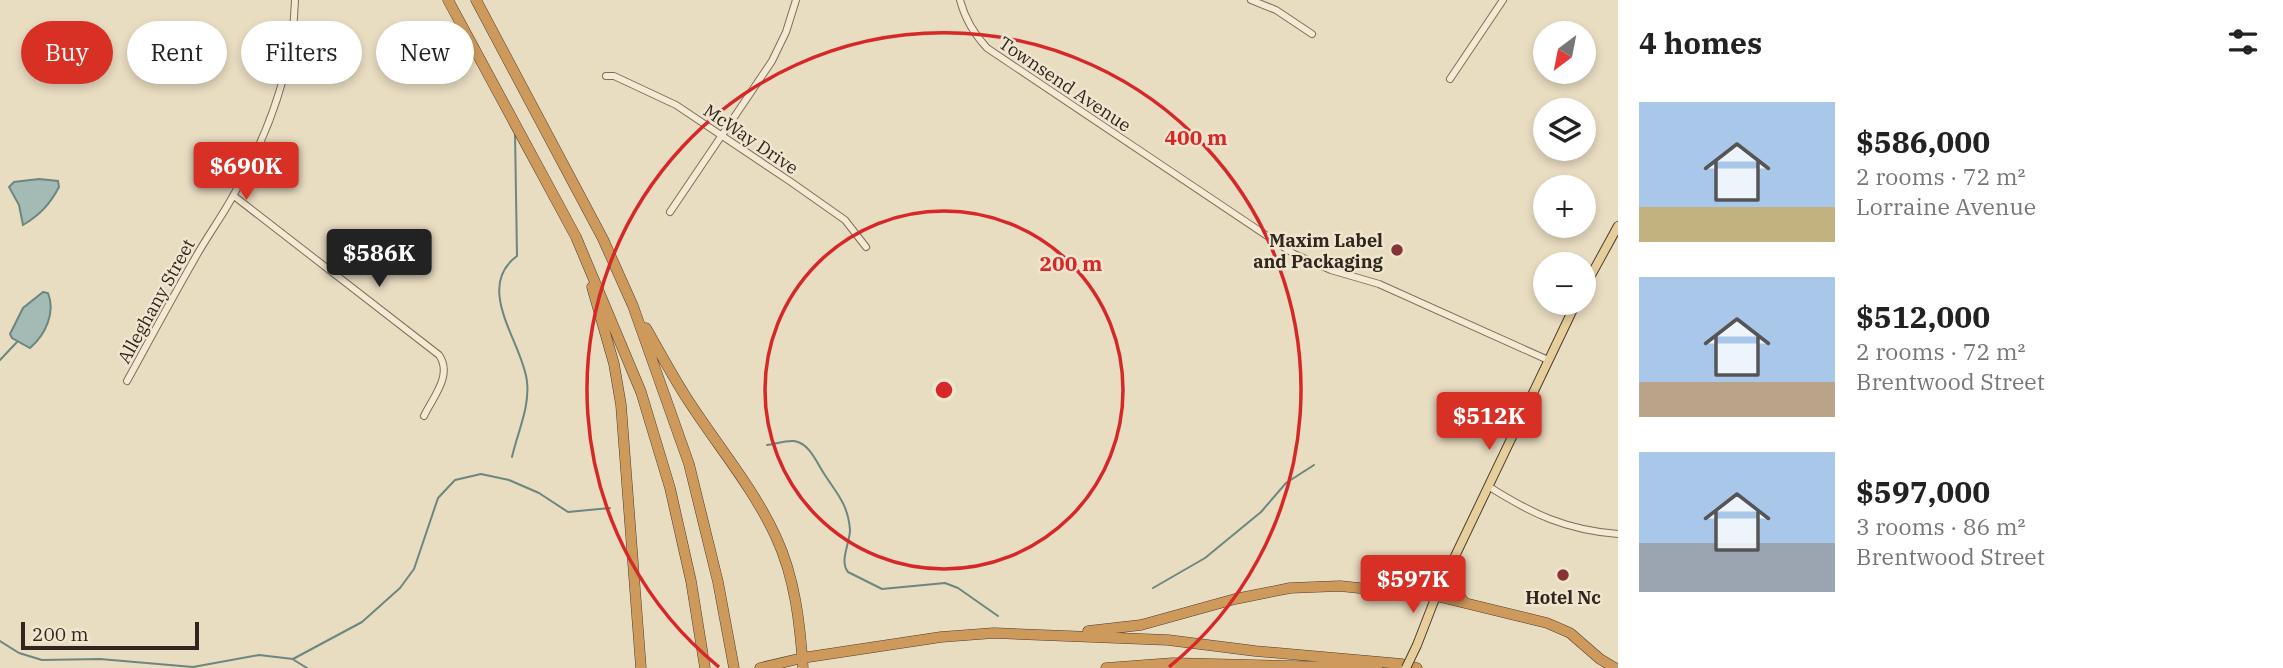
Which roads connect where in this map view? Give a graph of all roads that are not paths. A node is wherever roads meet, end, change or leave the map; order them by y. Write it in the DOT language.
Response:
graph roads {
  1 [pos="295,0"];
  2 [pos="448,0"];
  3 [pos="476,0"];
  4 [pos="796,0"];
  5 [pos="960,0"];
  6 [pos="1251,0"];
  7 [pos="1503,0"];
  8 [pos="1312,34"];
  9 [pos="606,76"];
  10 [pos="1450,79"];
  11 [pos="722,136"];
  12 [pos="234,196"];
  13 [pos="670,212"];
  14 [pos="1618,226"];
  15 [pos="576,237"];
  16 [pos="866,247"];
  17 [pos="1596,266"];
  18 [pos="633,306"];
  19 [pos="1570,315"];
  20 [pos="1548,360"];
  21 [pos="127,382"];
  22 [pos="424,416"];
  23 [pos="1488,486"];
  24 [pos="1618,534"];
  25 [pos="1451,566"];
  26 [pos="1436,596"];
  27 [pos="1464,602"];
  28 [pos="1049,633"];
  29 [pos="733,663"];
  30 [pos="802,663"];
  31 [pos="705,667"];
  32 [pos="641,668"];
  33 [pos="760,668"];
  34 [pos="1106,668"];
  35 [pos="1377,668"];
  36 [pos="1406,668"];
  37 [pos="1417,668"];
  38 [pos="1615,668"];
  1 -- 12 [label="street, Alleghany Street"];
  2 -- 15 [label="highway"];
  3 -- 18 [label="highway"];
  4 -- 11 [label="street"];
  5 -- 20 [label="street, Townsend Avenue"];
  6 -- 8 [label="street"];
  7 -- 10 [label="street"];
  9 -- 11 [label="street, McWay Drive"];
  11 -- 13 [label="street"];
  11 -- 16 [label="street, McWay Drive"];
  12 -- 21 [label="street, Alleghany Street"];
  12 -- 22 [label="street"];
  14 -- 17 [label="main road"];
  15 -- 31 [label="highway"];
  15 -- 32 [label="highway"];
  18 -- 29 [label="highway"];
  18 -- 30 [label="highway"];
  19 -- 20 [label="main road"];
  20 -- 23 [label="main road"];
  23 -- 24 [label="street"];
  23 -- 25 [label="main road"];
  25 -- 26 [label="main road"];
  25 -- 27 [label="highway"];
  26 -- 27 [label="highway"];
  26 -- 28 [label="highway"];
  26 -- 36 [label="main road, bridge"];
  27 -- 38 [label="highway"];
  28 -- 30 [label="highway"];
  28 -- 37 [label="highway"];
  30 -- 33 [label="highway"];
  34 -- 35 [label="highway"];
}
